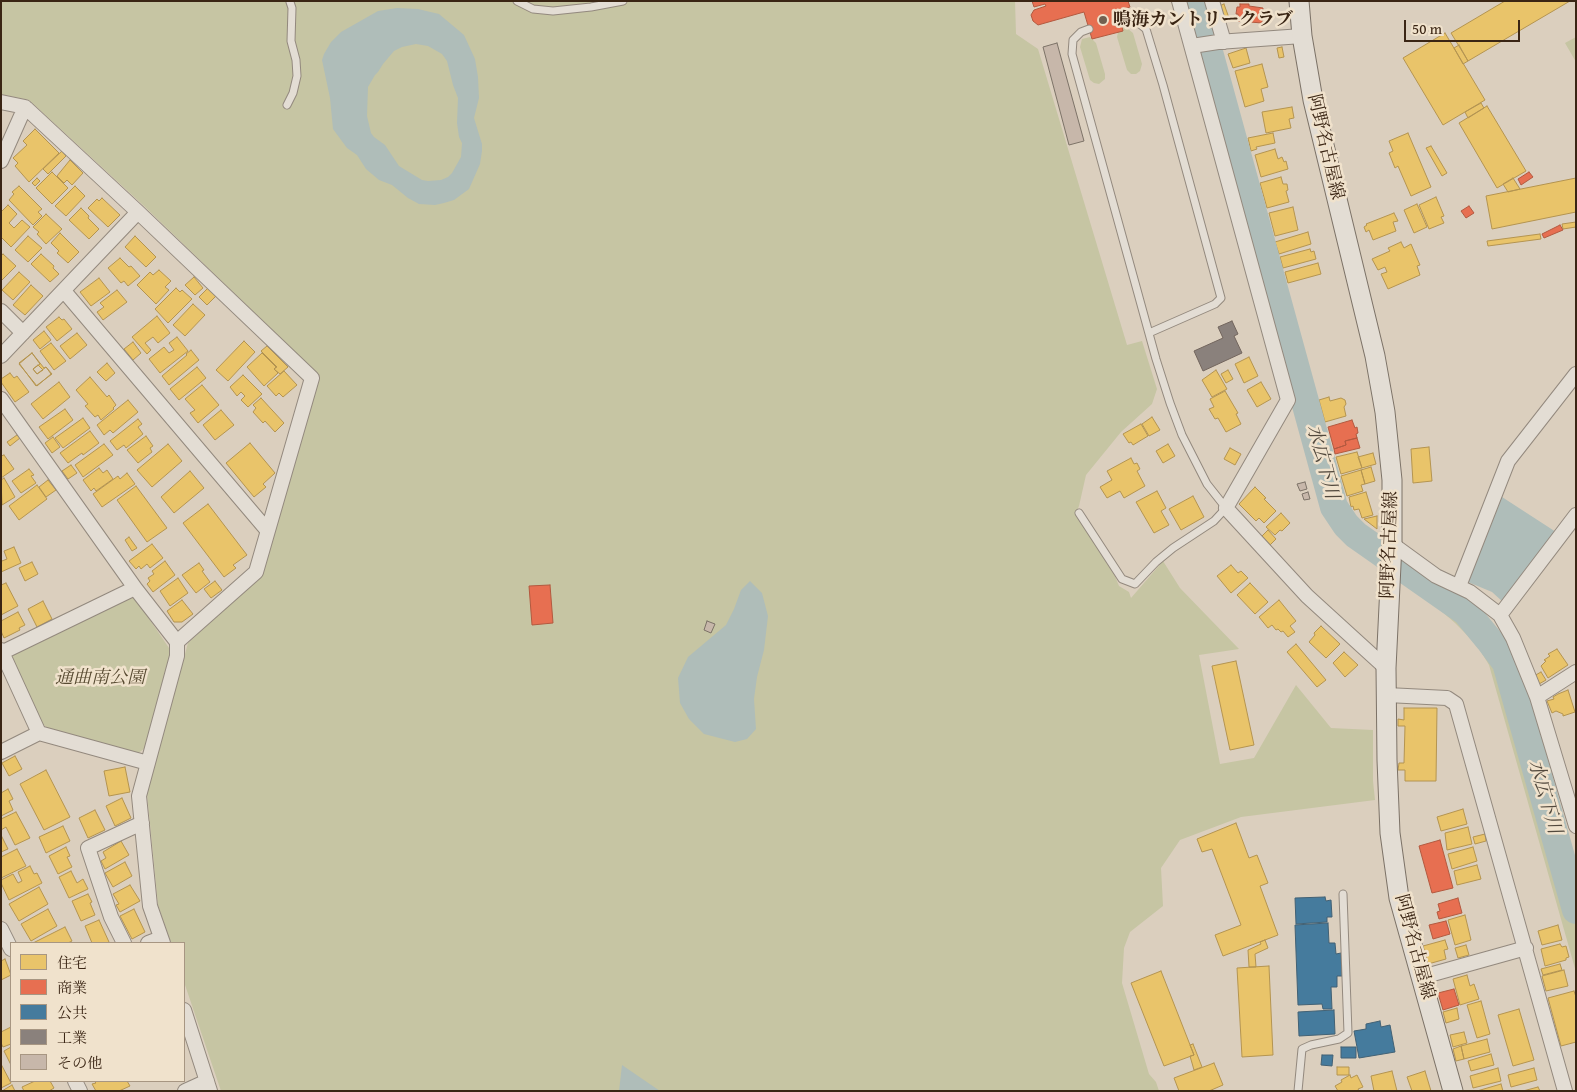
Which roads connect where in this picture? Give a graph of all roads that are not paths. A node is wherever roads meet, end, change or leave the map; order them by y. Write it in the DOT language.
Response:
graph roads {
  1 [pos="517,1"];
  2 [pos="623,1"];
  3 [pos="1180,1"];
  4 [pos="1212,1"];
  5 [pos="1299,1"];
  6 [pos="290,2"];
  7 [pos="1120,20"];
  8 [pos="1089,29"];
  9 [pos="1302,36"];
  10 [pos="1221,42"];
  11 [pos="1194,46"];
  12 [pos="1,102"];
  13 [pos="287,106"];
  14 [pos="25,107"];
  15 [pos="1,161"];
  16 [pos="138,212"];
  17 [pos="64,291"];
  18 [pos="1,311"];
  19 [pos="23,333"];
  20 [pos="1149,334"];
  21 [pos="1,356"];
  22 [pos="1576,374"];
  23 [pos="1,399"];
  24 [pos="1226,508"];
  25 [pos="1079,513"];
  26 [pos="1576,515"];
  27 [pos="267,530"];
  28 [pos="1391,546"];
  29 [pos="1459,586"];
  30 [pos="135,588"];
  31 [pos="1500,615"];
  32 [pos="177,642"];
  33 [pos="2,651"];
  34 [pos="1386,668"];
  35 [pos="1576,672"];
  36 [pos="1387,695"];
  37 [pos="1537,698"];
  38 [pos="39,733"];
  39 [pos="1,752"];
  40 [pos="148,763"];
  41 [pos="1575,819"];
  42 [pos="142,822"];
  43 [pos="1343,894"];
  44 [pos="1,929"];
  45 [pos="157,941"];
  46 [pos="124,942"];
  47 [pos="10,948"];
  48 [pos="1526,948"];
  49 [pos="1422,977"];
  50 [pos="185,1013"];
  51 [pos="208,1086"];
  52 [pos="185,1091"];
  53 [pos="1298,1091"];
  54 [pos="1453,1091"];
  55 [pos="1565,1091"];
  1 -- 2 [label="lane"];
  3 -- 11 [label="street"];
  4 -- 10 [label="street"];
  5 -- 9 [label="main road, 阿野名古屋線"];
  6 -- 13 [label="lane"];
  7 -- 20 [label="lane"];
  8 -- 20 [label="lane"];
  9 -- 10 [label="street"];
  9 -- 28 [label="main road, 阿野名古屋線"];
  10 -- 11 [label="street"];
  11 -- 24 [label="street"];
  12 -- 14 [label="street"];
  14 -- 15 [label="street"];
  14 -- 16 [label="street"];
  16 -- 17 [label="street"];
  16 -- 27 [label="street"];
  17 -- 19 [label="street"];
  17 -- 27 [label="street"];
  18 -- 19 [label="street"];
  19 -- 21 [label="street"];
  20 -- 24 [label="lane"];
  22 -- 29 [label="street"];
  23 -- 30 [label="street"];
  24 -- 25 [label="lane"];
  24 -- 34 [label="street"];
  26 -- 31 [label="street"];
  27 -- 32 [label="street"];
  28 -- 29 [label="street"];
  28 -- 34 [label="main road, 阿野名古屋線"];
  29 -- 31 [label="street"];
  30 -- 32 [label="street"];
  30 -- 33 [label="street"];
  31 -- 37 [label="street"];
  32 -- 40 [label="street"];
  33 -- 38 [label="street"];
  34 -- 36 [label="main road, 阿野名古屋線"];
  35 -- 37 [label="street"];
  36 -- 48 [label="street"];
  36 -- 49 [label="main road, 阿野名古屋線"];
  37 -- 41 [label="street"];
  38 -- 39 [label="street"];
  38 -- 40 [label="street"];
  40 -- 42 [label="street"];
  42 -- 45 [label="street"];
  42 -- 46 [label="street"];
  43 -- 53 [label="lane"];
  44 -- 47 [label="street"];
  48 -- 49 [label="street"];
  48 -- 55 [label="street"];
  49 -- 54 [label="main road, 阿野名古屋線"];
  50 -- 51 [label="street"];
  51 -- 52 [label="street"];
}
